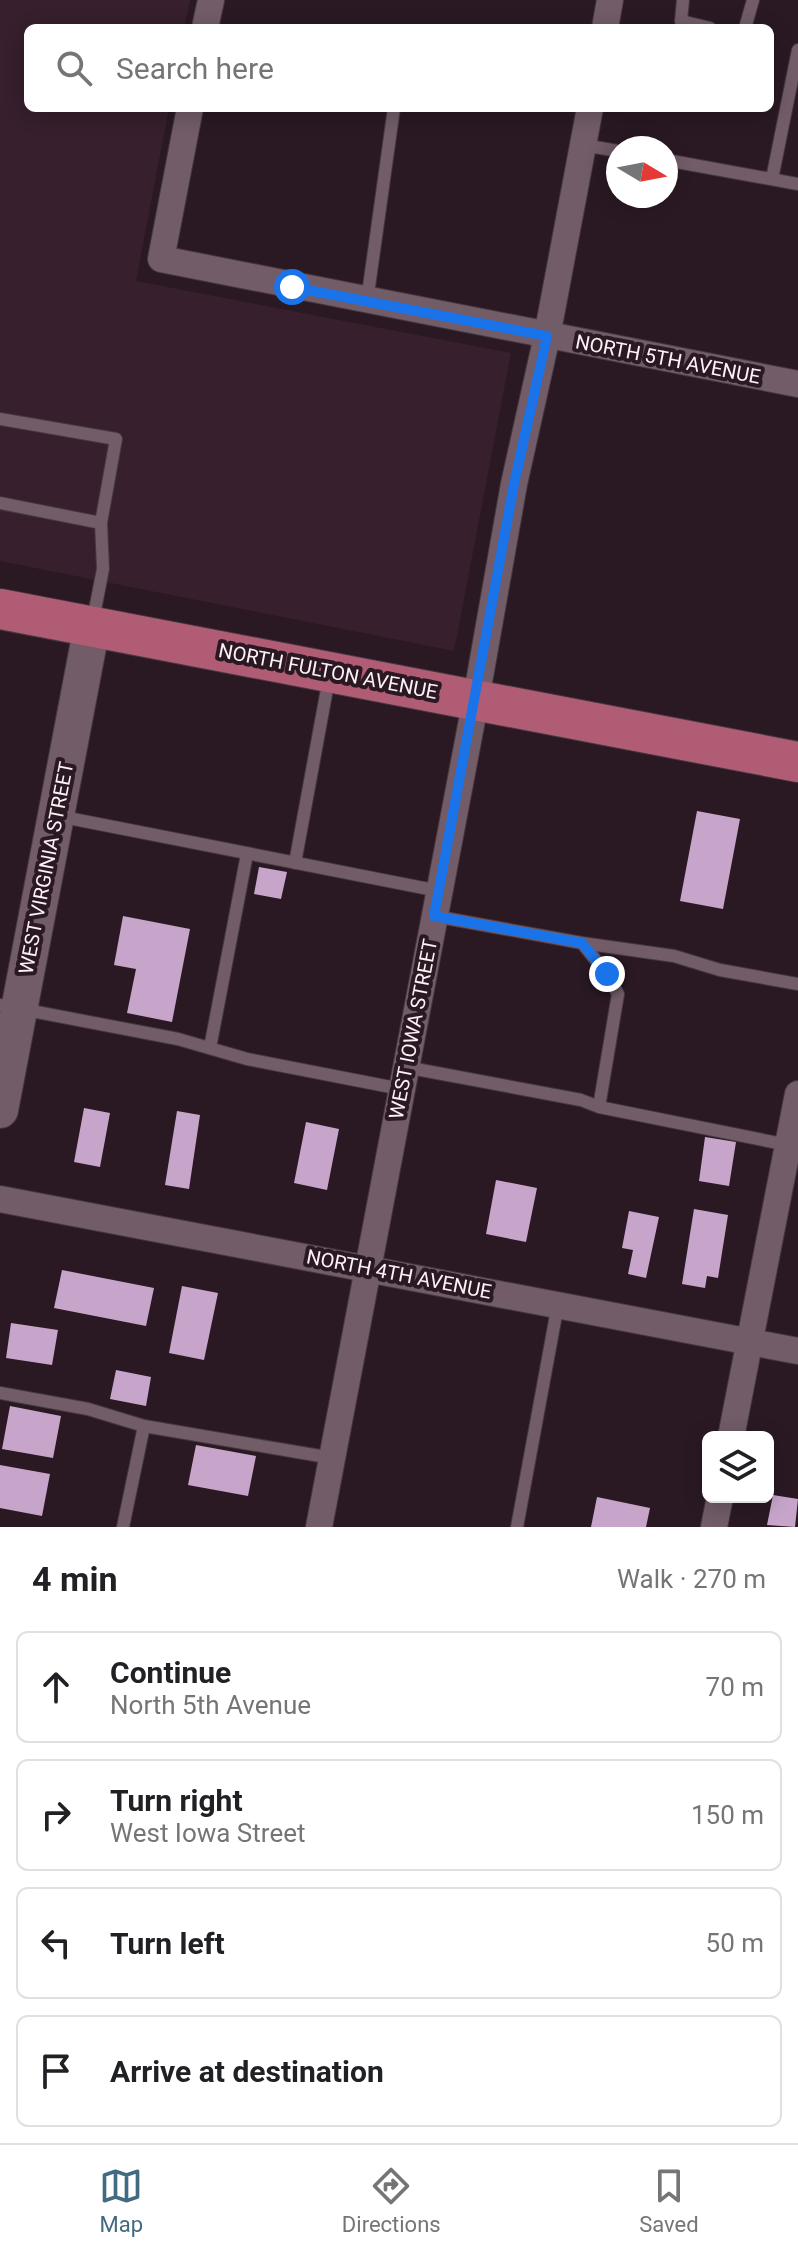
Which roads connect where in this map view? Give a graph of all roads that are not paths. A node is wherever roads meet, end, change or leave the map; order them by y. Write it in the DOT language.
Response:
graph roads {
  1 [pos="211,0"];
  2 [pos="610,0"];
  3 [pos="683,0"];
  4 [pos="753,0"];
  5 [pos="206,24"];
  6 [pos="606,24"];
  7 [pos="693,24"];
  8 [pos="746,24"];
  9 [pos="798,50"];
  10 [pos="189,112"];
  11 [pos="393,112"];
  12 [pos="589,112"];
  13 [pos="583,145"];
  14 [pos="606,149"];
  15 [pos="678,162"];
  16 [pos="772,179"];
  17 [pos="798,184"];
  18 [pos="367,301"];
  19 [pos="547,336"];
  20 [pos="798,384"];
  21 [pos="0,419"];
  22 [pos="0,503"];
  23 [pos="101,523"];
  24 [pos="0,609"];
  25 [pos="92,626"];
  26 [pos="330,671"];
  27 [pos="476,699"];
  28 [pos="798,762"];
  29 [pos="56,816"];
  30 [pos="247,854"];
  31 [pos="295,863"];
  32 [pos="437,903"];
  33 [pos="582,943"];
  34 [pos="798,984"];
  35 [pos="10,1007"];
  36 [pos="210,1048"];
  37 [pos="403,1078"];
  38 [pos="798,1094"];
  39 [pos="599,1107"];
  40 [pos="0,1110"];
  41 [pos="791,1154"];
  42 [pos="0,1199"];
  43 [pos="368,1267"];
  44 [pos="558,1304"];
  45 [pos="749,1342"];
  46 [pos="798,1351"];
  47 [pos="0,1393"];
  48 [pos="144,1426"];
  49 [pos="732,1431"];
  50 [pos="332,1458"];
  51 [pos="719,1503"];
  52 [pos="123,1527"];
  53 [pos="319,1527"];
  54 [pos="517,1527"];
  55 [pos="714,1527"];
  1 -- 5 [label="street"];
  2 -- 6 [label="street"];
  3 -- 7 [label="lane"];
  4 -- 8 [label="lane"];
  9 -- 16 [label="lane"];
  10 -- 18 [label="street, NORTH 5TH AVENUE"];
  11 -- 18 [label="lane"];
  12 -- 13 [label="street, WEST IOWA STREET"];
  13 -- 14 [label="lane"];
  13 -- 19 [label="street, WEST IOWA STREET"];
  15 -- 16 [label="lane"];
  16 -- 17 [label="lane"];
  18 -- 19 [label="street, NORTH 5TH AVENUE"];
  19 -- 20 [label="street, NORTH 5TH AVENUE"];
  19 -- 27 [label="street, WEST IOWA STREET"];
  21 -- 23 [label="lane"];
  22 -- 23 [label="lane"];
  23 -- 25 [label="lane"];
  24 -- 25 [label="main road, NORTH FULTON AVENUE"];
  25 -- 26 [label="main road, NORTH FULTON AVENUE"];
  25 -- 29 [label="street, WEST VIRGINIA STREET"];
  26 -- 27 [label="main road, NORTH FULTON AVENUE"];
  26 -- 31 [label="lane"];
  27 -- 28 [label="main road, NORTH FULTON AVENUE"];
  27 -- 32 [label="street, WEST IOWA STREET"];
  29 -- 30 [label="lane"];
  29 -- 35 [label="street, WEST VIRGINIA STREET"];
  30 -- 31 [label="lane"];
  30 -- 36 [label="lane"];
  31 -- 32 [label="lane"];
  32 -- 33 [label="lane"];
  32 -- 37 [label="street, WEST IOWA STREET"];
  33 -- 34 [label="lane"];
  33 -- 39 [label="lane"];
  35 -- 36 [label="lane"];
  35 -- 40 [label="street, WEST VIRGINIA STREET"];
  36 -- 37 [label="lane"];
  37 -- 39 [label="lane"];
  37 -- 43 [label="street, WEST IOWA STREET"];
  38 -- 41 [label="street"];
  39 -- 41 [label="lane"];
  41 -- 45 [label="street"];
  42 -- 43 [label="street, NORTH 4TH AVENUE"];
  43 -- 44 [label="street, NORTH 4TH AVENUE"];
  43 -- 50 [label="street, WEST IOWA STREET"];
  44 -- 45 [label="street, NORTH 4TH AVENUE"];
  44 -- 54 [label="lane"];
  45 -- 46 [label="street, NORTH 4TH AVENUE"];
  45 -- 49 [label="street"];
  47 -- 48 [label="lane"];
  48 -- 50 [label="lane"];
  48 -- 52 [label="lane"];
  50 -- 53 [label="street, WEST IOWA STREET"];
  51 -- 55 [label="street"];
}
